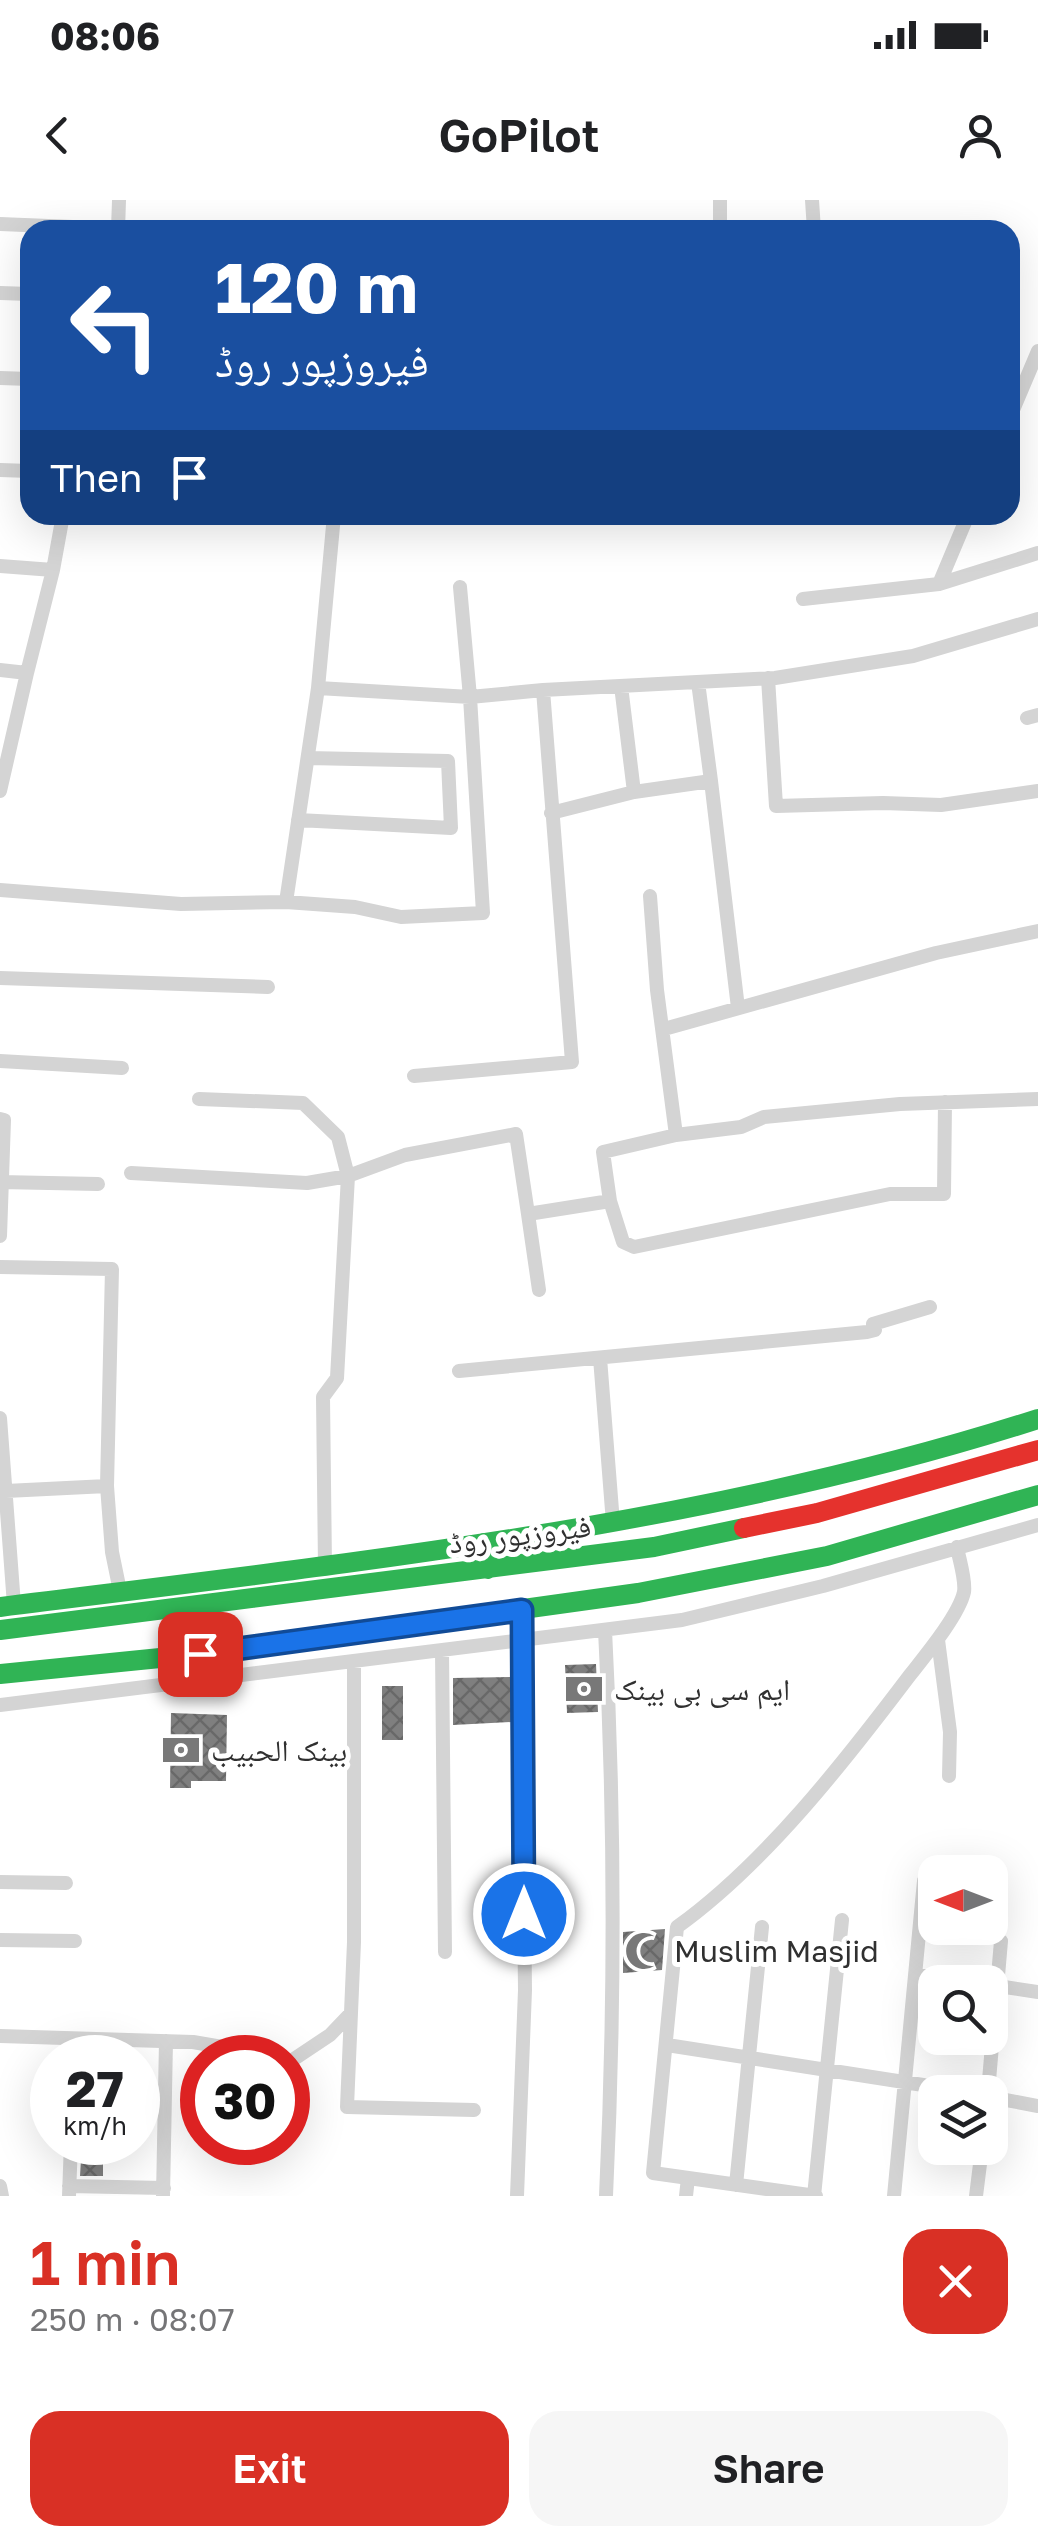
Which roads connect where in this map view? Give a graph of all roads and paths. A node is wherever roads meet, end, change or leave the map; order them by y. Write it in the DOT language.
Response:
graph roads {
  1 [pos="1038,352"];
  2 [pos="1020,394"];
  3 [pos="61,525"];
  4 [pos="333,525"];
  5 [pos="964,525"];
  6 [pos="1038,553"];
  7 [pos="0,566"];
  8 [pos="54,570"];
  9 [pos="938,584"];
  10 [pos="460,587"];
  11 [pos="803,599"];
  12 [pos="1038,619"];
  13 [pos="0,670"];
  14 [pos="27,673"];
  15 [pos="768,678"];
  16 [pos="698,682"];
  17 [pos="621,686"];
  18 [pos="318,688"];
  19 [pos="543,690"];
  20 [pos="470,696"];
  21 [pos="308,758"];
  22 [pos="711,780"];
  23 [pos="1038,790"];
  24 [pos="0,792"];
  25 [pos="634,792"];
  26 [pos="551,813"];
  27 [pos="298,820"];
  28 [pos="0,890"];
  29 [pos="650,896"];
  30 [pos="286,902"];
  31 [pos="1038,931"];
  32 [pos="0,978"];
  33 [pos="268,987"];
  34 [pos="738,1008"];
  35 [pos="664,1029"];
  36 [pos="0,1060"];
  37 [pos="122,1068"];
  38 [pos="414,1076"];
  39 [pos="199,1098"];
  40 [pos="1038,1099"];
  41 [pos="946,1102"];
  42 [pos="0,1120"];
  43 [pos="676,1135"];
  44 [pos="130,1173"];
  45 [pos="348,1176"];
  46 [pos="1,1182"];
  47 [pos="98,1184"];
  48 [pos="610,1201"];
  49 [pos="528,1214"];
  50 [pos="0,1236"];
  51 [pos="0,1267"];
  52 [pos="540,1290"];
  53 [pos="930,1307"];
  54 [pos="600,1358"];
  55 [pos="459,1371"];
  56 [pos="0,1418"];
  57 [pos="1038,1419"];
  58 [pos="1038,1450"];
  59 [pos="4,1486"];
  60 [pos="107,1486"];
  61 [pos="1038,1495"];
  62 [pos="613,1523"];
  63 [pos="1038,1524"];
  64 [pos="822,1534"];
  65 [pos="482,1543"];
  66 [pos="956,1547"];
  67 [pos="325,1567"];
  68 [pos="488,1569"];
  69 [pos="120,1591"];
  70 [pos="7,1606"];
  71 [pos="522,1610"];
  72 [pos="0,1630"];
  73 [pos="606,1630"];
  74 [pos="938,1640"];
  75 [pos="523,1641"];
  76 [pos="442,1651"];
  77 [pos="354,1662"];
  78 [pos="0,1674"];
  79 [pos="0,1705"];
  80 [pos="949,1776"];
  81 [pos="0,1882"];
  82 [pos="66,1883"];
  83 [pos="842,1920"];
  84 [pos="762,1927"];
  85 [pos="0,1940"];
  86 [pos="75,1941"];
  87 [pos="919,1945"];
  88 [pos="445,1952"];
  89 [pos="916,1975"];
  90 [pos="1008,1988"];
  91 [pos="1038,1992"];
  92 [pos="351,2013"];
  93 [pos="0,2036"];
  94 [pos="30,2037"];
  95 [pos="160,2042"];
  96 [pos="166,2042"];
  97 [pos="180,2043"];
  98 [pos="668,2045"];
  99 [pos="310,2049"];
  100 [pos="749,2057"];
  101 [pos="828,2069"];
  102 [pos="906,2081"];
  103 [pos="918,2083"];
  104 [pos="1008,2099"];
  105 [pos="1038,2106"];
  106 [pos="474,2110"];
  107 [pos="70,2165"];
  108 [pos="980,2165"];
  109 [pos="688,2178"];
  110 [pos="736,2185"];
  111 [pos="0,2186"];
  112 [pos="69,2191"];
  113 [pos="164,2192"];
  114 [pos="2,2196"];
  115 [pos="517,2196"];
  116 [pos="606,2196"];
  117 [pos="686,2196"];
  118 [pos="815,2196"];
  119 [pos="894,2196"];
  120 [pos="976,2196"];
  1 -- 2 [label="street"];
  3 -- 8 [label="street"];
  4 -- 18 [label="street"];
  5 -- 9 [label="street"];
  6 -- 9 [label="street"];
  7 -- 8 [label="street"];
  8 -- 14 [label="street"];
  9 -- 11 [label="street"];
  10 -- 20 [label="street"];
  12 -- 15 [label="street"];
  13 -- 14 [label="street"];
  14 -- 24 [label="street"];
  15 -- 16 [label="street"];
  15 -- 23 [label="street"];
  16 -- 17 [label="street"];
  16 -- 22 [label="street"];
  17 -- 19 [label="street"];
  17 -- 25 [label="street"];
  18 -- 20 [label="street"];
  18 -- 21 [label="street"];
  19 -- 20 [label="street"];
  19 -- 26 [label="street"];
  20 -- 30 [label="street"];
  21 -- 27 [label="street"];
  21 -- 27 [label="street"];
  22 -- 25 [label="street"];
  22 -- 34 [label="street"];
  25 -- 26 [label="street"];
  26 -- 38 [label="street"];
  27 -- 30 [label="street"];
  28 -- 30 [label="street"];
  29 -- 35 [label="street"];
  31 -- 34 [label="street"];
  32 -- 33 [label="street"];
  34 -- 35 [label="street"];
  35 -- 43 [label="street"];
  36 -- 37 [label="street"];
  39 -- 45 [label="street"];
  40 -- 41 [label="street"];
  41 -- 43 [label="street"];
  41 -- 48 [label="street"];
  42 -- 46 [label="street"];
  43 -- 48 [label="street"];
  44 -- 45 [label="street"];
  45 -- 49 [label="street"];
  45 -- 67 [label="street"];
  46 -- 47 [label="street"];
  46 -- 50 [label="street"];
  48 -- 49 [label="street"];
  49 -- 52 [label="street"];
  51 -- 60 [label="street"];
  53 -- 54 [label="street"];
  54 -- 55 [label="street"];
  54 -- 62 [label="street"];
  56 -- 59 [label="street"];
  57 -- 62 [label="main road"];
  58 -- 64 [label="main road, فیروزپور روڈ"];
  59 -- 60 [label="street"];
  59 -- 70 [label="street"];
  60 -- 69 [label="street"];
  61 -- 64 [label="main road, فیروزپور روڈ"];
  62 -- 65 [label="main road"];
  63 -- 66 [label="street"];
  64 -- 68 [label="main road, فیروزپور روڈ"];
  64 -- 71 [label="main road, فیروزپور روڈ"];
  65 -- 67 [label="main road"];
  65 -- 68 [label="main road"];
  66 -- 73 [label="street"];
  66 -- 74 [label="street"];
  67 -- 69 [label="main road"];
  68 -- 72 [label="main road, فیروزپور روڈ"];
  69 -- 70 [label="main road"];
  71 -- 75 [label="street"];
  71 -- 78 [label="main road, فیروزپور روڈ"];
  73 -- 75 [label="street"];
  73 -- 116 [label="street"];
  74 -- 80 [label="street"];
  74 -- 98 [label="street"];
  75 -- 76 [label="street"];
  75 -- 115 [label="street"];
  76 -- 77 [label="street"];
  76 -- 88 [label="street"];
  77 -- 79 [label="street"];
  77 -- 92 [label="street"];
  81 -- 82 [label="street"];
  83 -- 101 [label="street"];
  84 -- 100 [label="street"];
  85 -- 86 [label="street"];
  87 -- 89 [label="street"];
  89 -- 102 [label="street"];
  90 -- 91 [label="street"];
  92 -- 99 [label="street"];
  92 -- 106 [label="street"];
  93 -- 94 [label="street"];
  95 -- 96 [label="street"];
  96 -- 97 [label="street"];
  96 -- 113 [label="street"];
  98 -- 100 [label="street"];
  98 -- 109 [label="street"];
  100 -- 101 [label="street"];
  100 -- 110 [label="street"];
  101 -- 102 [label="street"];
  101 -- 118 [label="street"];
  102 -- 103 [label="street"];
  102 -- 119 [label="street"];
  104 -- 105 [label="street"];
  107 -- 112 [label="street"];
  108 -- 120 [label="street"];
  109 -- 110 [label="street"];
  109 -- 117 [label="street"];
  110 -- 118 [label="street"];
  111 -- 114 [label="street"];
  112 -- 113 [label="street"];
}
